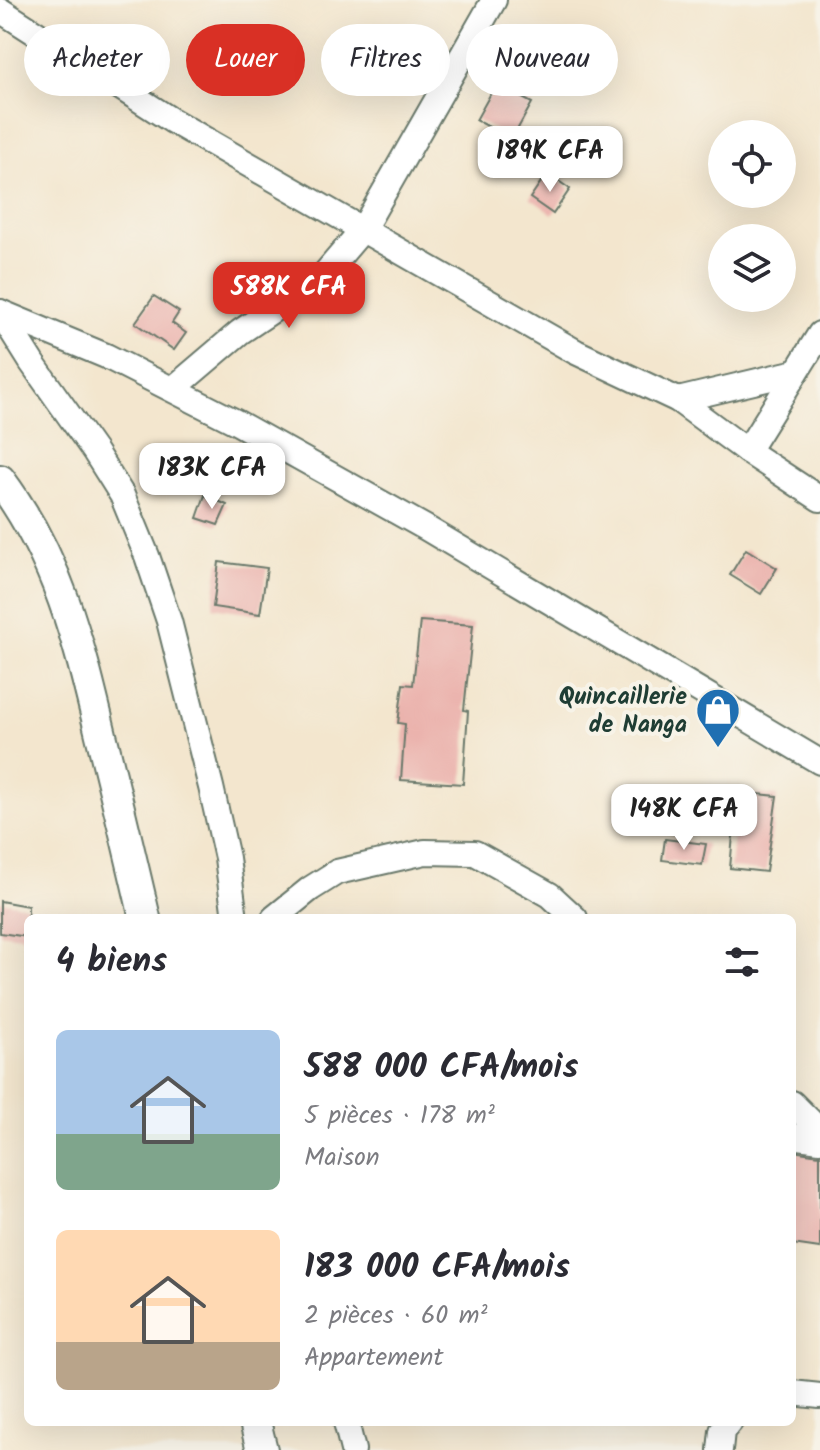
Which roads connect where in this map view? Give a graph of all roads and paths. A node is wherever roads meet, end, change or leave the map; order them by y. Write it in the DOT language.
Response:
graph roads {
  1 [pos="494,0"];
  2 [pos="0,10"];
  3 [pos="363,229"];
  4 [pos="820,334"];
  5 [pos="796,372"];
  6 [pos="173,389"];
  7 [pos="678,400"];
  8 [pos="747,451"];
  9 [pos="0,480"];
  10 [pos="820,499"];
  11 [pos="820,762"];
  12 [pos="144,914"];
  13 [pos="234,914"];
  14 [pos="279,914"];
  15 [pos="571,914"];
  16 [pos="796,1107"];
  17 [pos="820,1131"];
  18 [pos="796,1137"];
  19 [pos="820,1140"];
  20 [pos="796,1393"];
  21 [pos="820,1396"];
  22 [pos="256,1426"];
  23 [pos="347,1426"];
  24 [pos="726,1426"];
  25 [pos="262,1450"];
  26 [pos="353,1450"];
  27 [pos="720,1450"];
  1 -- 3 [label="street"];
  2 -- 3 [label="street"];
  3 -- 6 [label="street"];
  3 -- 7 [label="street"];
  4 -- 5 [label="street"];
  5 -- 7 [label="street"];
  5 -- 8 [label="street"];
  6 -- 11 [label="street"];
  6 -- 13 [label="street"];
  7 -- 8 [label="street"];
  8 -- 10 [label="street"];
  9 -- 12 [label="street"];
  14 -- 15 [label="street"];
  16 -- 17 [label="street"];
  18 -- 19 [label="street"];
  20 -- 21 [label="street"];
  22 -- 25 [label="street"];
  23 -- 26 [label="street"];
  24 -- 27 [label="street"];
}
